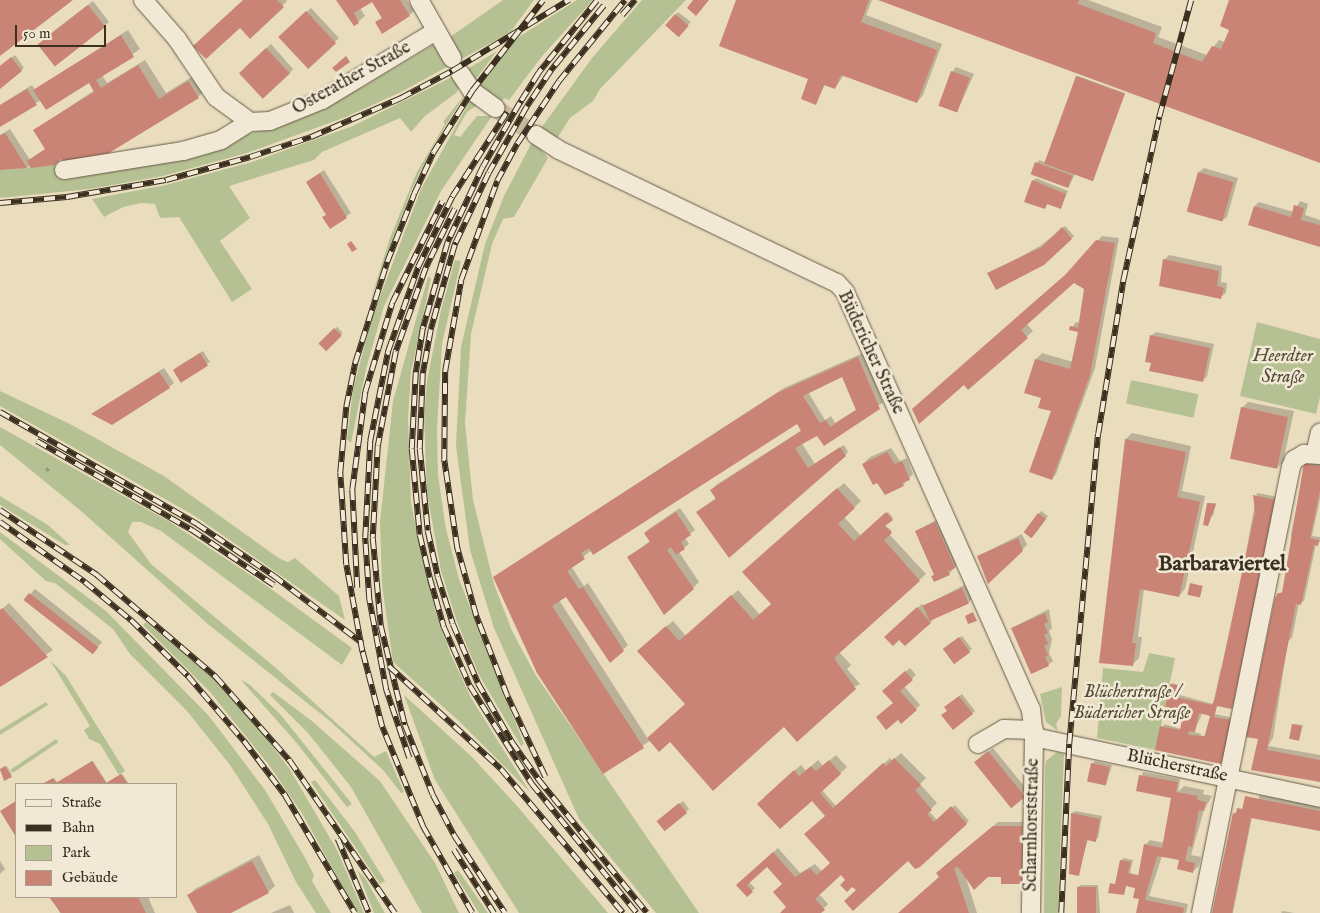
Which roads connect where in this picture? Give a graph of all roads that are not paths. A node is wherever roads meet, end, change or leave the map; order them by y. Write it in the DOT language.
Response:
graph roads {
  1 [pos="143,0"];
  2 [pos="419,0"];
  3 [pos="436,31"];
  4 [pos="452,58"];
  5 [pos="464,79"];
  6 [pos="495,108"];
  7 [pos="250,122"];
  8 [pos="536,135"];
  9 [pos="64,170"];
  10 [pos="1320,433"];
  11 [pos="1317,454"];
  12 [pos="1034,734"];
  13 [pos="978,744"];
  14 [pos="1229,778"];
  15 [pos="1320,798"];
  16 [pos="1031,913"];
  17 [pos="1201,913"];
  1 -- 7 [label="street"];
  2 -- 3 [label="street"];
  3 -- 4 [label="street"];
  3 -- 7 [label="street, Osterather Straße"];
  5 -- 6 [label="street"];
  7 -- 9 [label="street"];
  8 -- 12 [label="street, Büdericher Straße"];
  10 -- 11 [label="street"];
  11 -- 14 [label="street"];
  12 -- 13 [label="street"];
  12 -- 14 [label="street, Blücherstraße"];
  12 -- 16 [label="street, Scharnhorststraße"];
  14 -- 15 [label="street, Blücherstraße"];
  14 -- 17 [label="street"];
}
